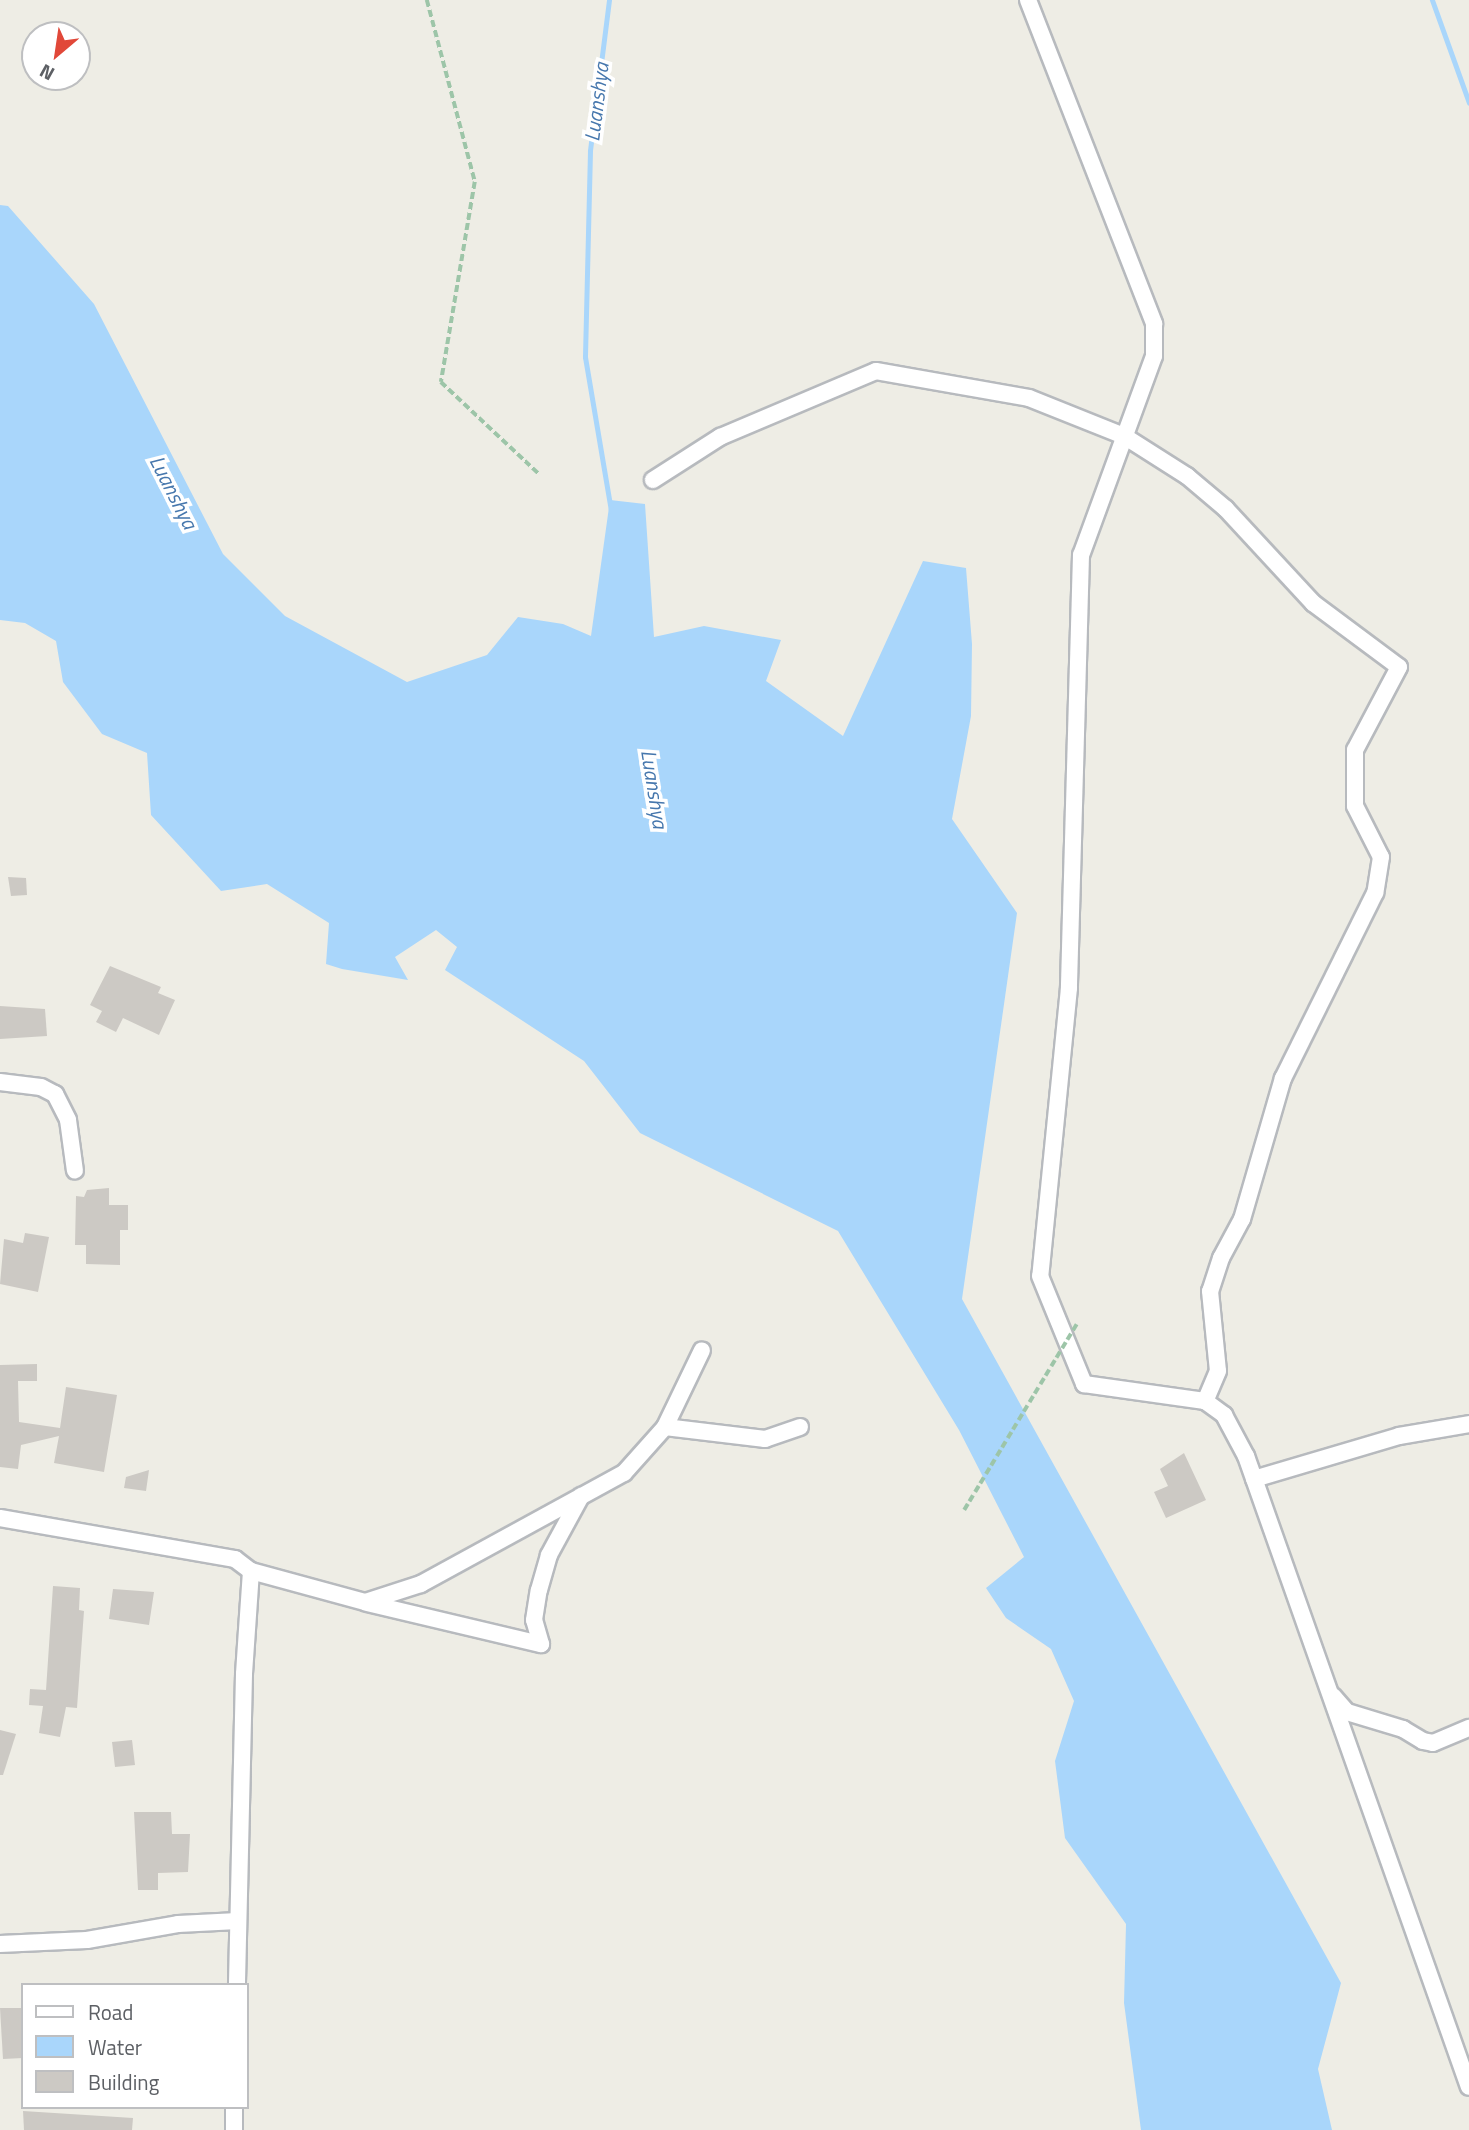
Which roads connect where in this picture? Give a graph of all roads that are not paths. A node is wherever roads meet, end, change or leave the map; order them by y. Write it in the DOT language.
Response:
graph roads {
  1 [pos="1028,0"];
  2 [pos="1124,436"];
  3 [pos="653,480"];
  4 [pos="0,1082"];
  5 [pos="75,1171"];
  6 [pos="702,1350"];
  7 [pos="1205,1401"];
  8 [pos="1469,1424"];
  9 [pos="665,1427"];
  10 [pos="800,1427"];
  11 [pos="1254,1479"];
  12 [pos="581,1496"];
  13 [pos="0,1518"];
  14 [pos="251,1571"];
  15 [pos="365,1602"];
  16 [pos="1328,1692"];
  17 [pos="1469,1728"];
  18 [pos="239,1921"];
  19 [pos="0,1944"];
  20 [pos="237,1983"];
  21 [pos="1469,2087"];
  22 [pos="234,2109"];
  23 [pos="233,2130"];
  1 -- 2 [label="street"];
  2 -- 3 [label="street"];
  2 -- 7 [label="street"];
  2 -- 7 [label="street"];
  4 -- 5 [label="street"];
  6 -- 9 [label="street"];
  7 -- 11 [label="street"];
  8 -- 11 [label="street"];
  9 -- 10 [label="street"];
  9 -- 12 [label="street"];
  11 -- 16 [label="street"];
  12 -- 15 [label="street"];
  12 -- 15 [label="street"];
  13 -- 14 [label="street"];
  14 -- 15 [label="street"];
  14 -- 18 [label="street"];
  16 -- 17 [label="street"];
  16 -- 21 [label="street"];
  18 -- 19 [label="street"];
  18 -- 20 [label="street"];
  22 -- 23 [label="street"];
}
